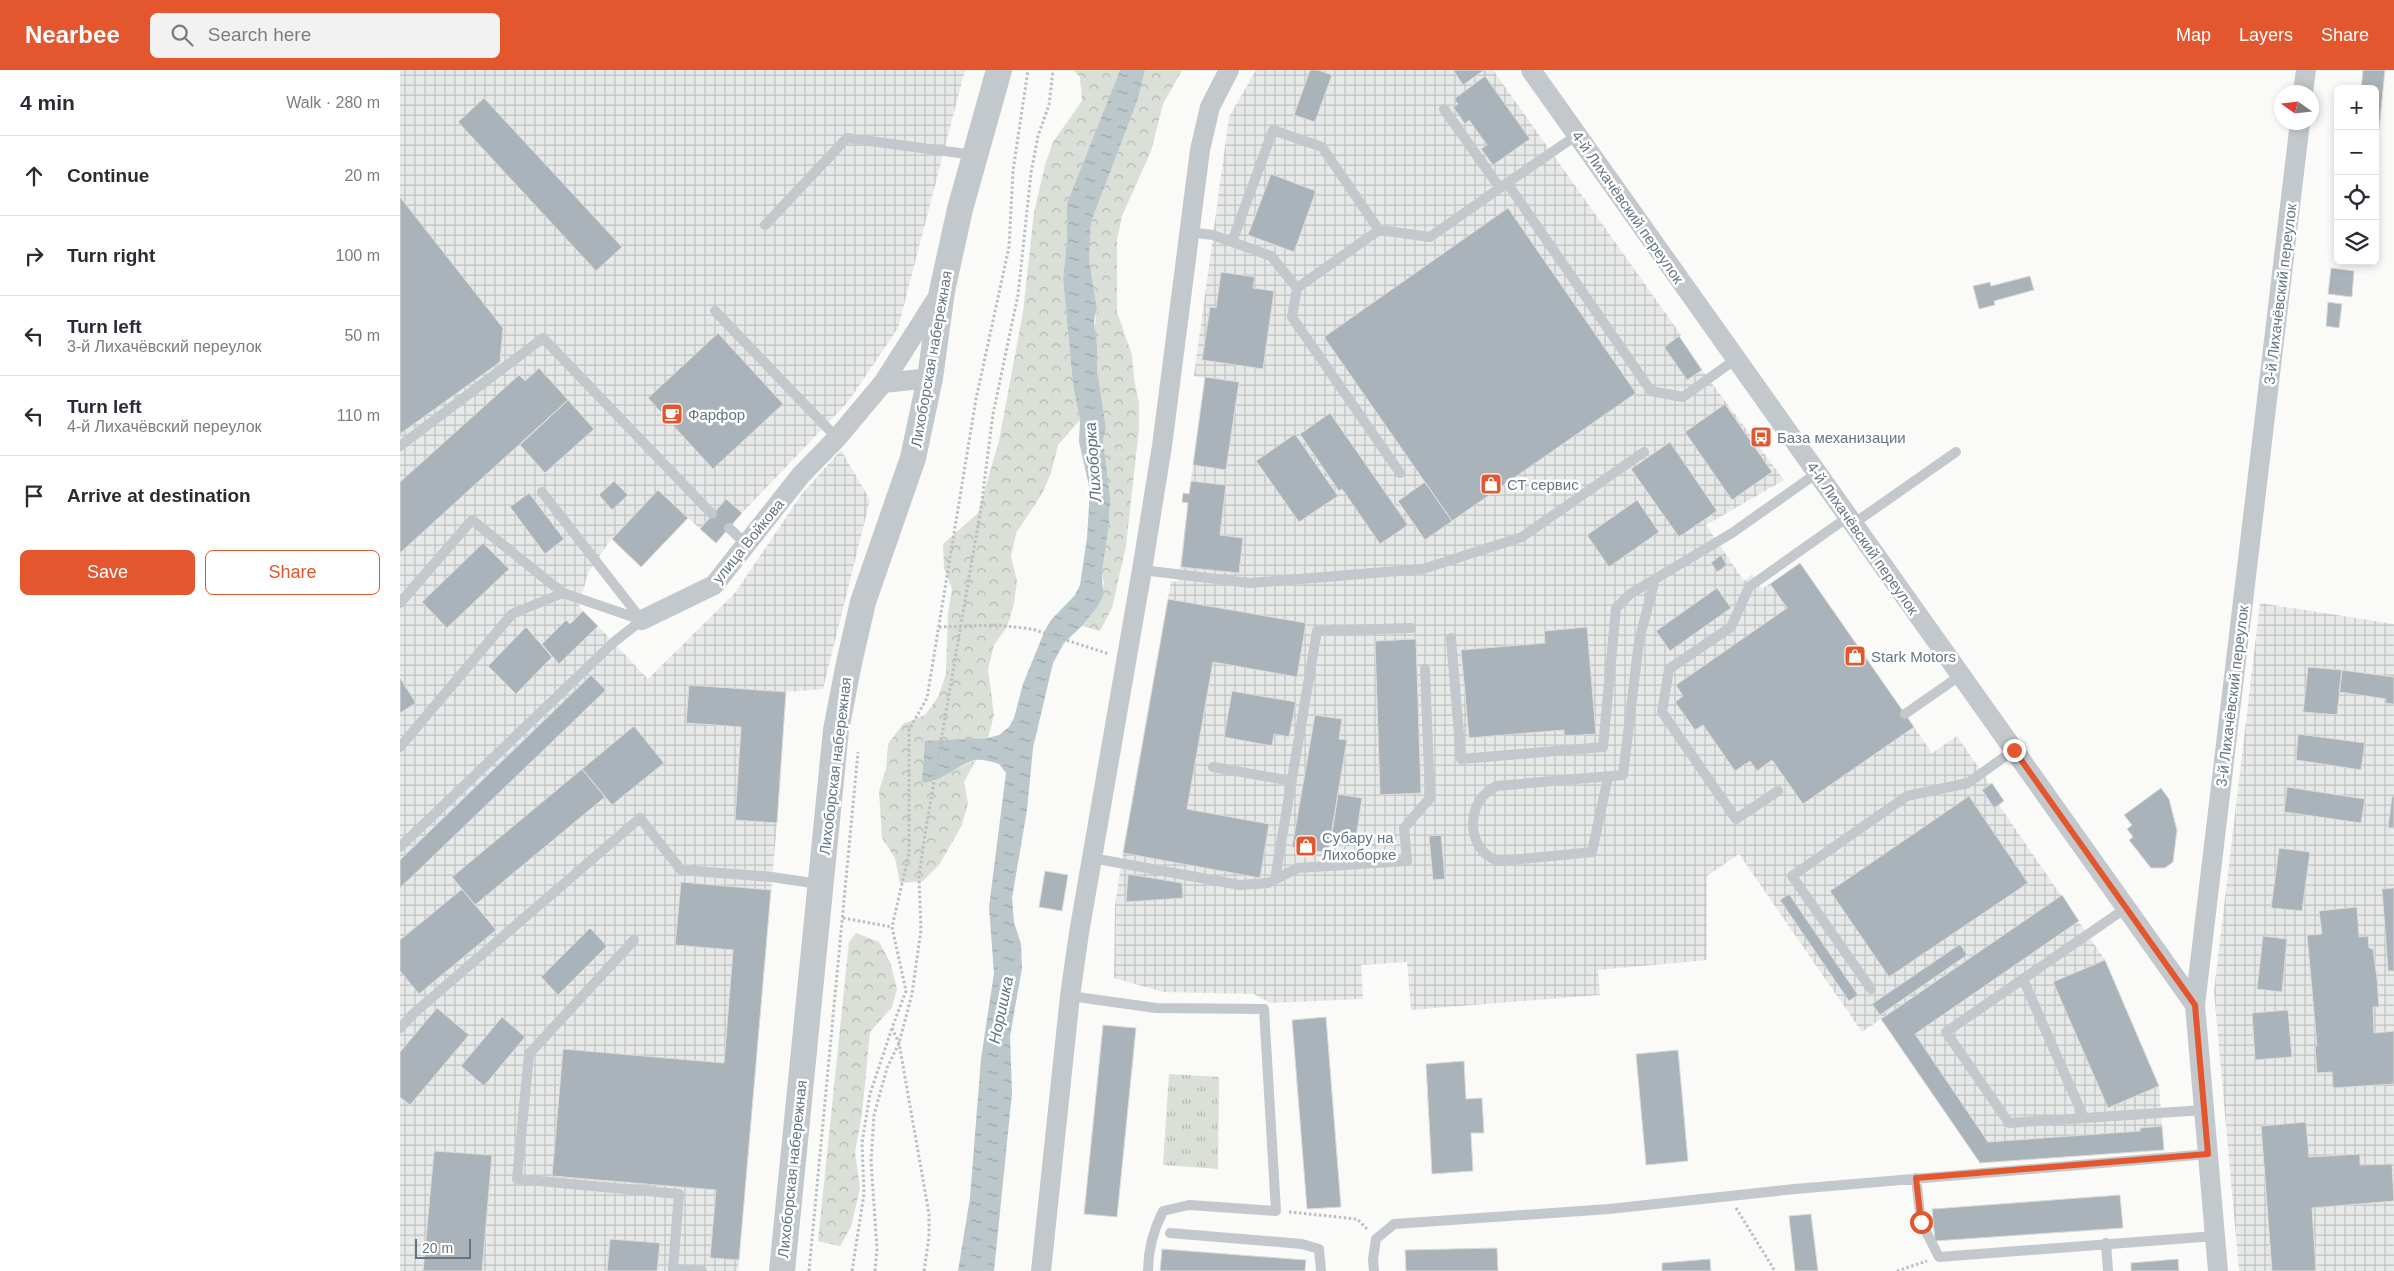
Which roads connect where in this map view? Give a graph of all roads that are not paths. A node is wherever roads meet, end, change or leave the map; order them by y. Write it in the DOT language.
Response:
graph roads {
  1 [pos="999,70"];
  2 [pos="1229,70"];
  3 [pos="1530,70"];
  4 [pos="2306,70"];
  5 [pos="2304,85"];
  6 [pos="1444,109"];
  7 [pos="2299,130"];
  8 [pos="1577,135"];
  9 [pos="975,155"];
  10 [pos="1504,186"];
  11 [pos="765,225"];
  12 [pos="1379,230"];
  13 [pos="1188,232"];
  14 [pos="1232,242"];
  15 [pos="1297,288"];
  16 [pos="942,291"];
  17 [pos="715,311"];
  18 [pos="1736,359"];
  19 [pos="930,378"];
  20 [pos="883,383"];
  21 [pos="837,438"];
  22 [pos="400,446"];
  23 [pos="1644,452"];
  24 [pos="1956,452"];
  25 [pos="1400,473"];
  26 [pos="1817,473"];
  27 [pos="542,492"];
  28 [pos="712,514"];
  29 [pos="1851,521"];
  30 [pos="729,528"];
  31 [pos="746,544"];
  32 [pos="1142,570"];
  33 [pos="1655,579"];
  34 [pos="562,593"];
  35 [pos="400,603"];
  36 [pos="642,620"];
  37 [pos="1411,628"];
  38 [pos="1451,638"];
  39 [pos="1425,669"];
  40 [pos="1961,676"];
  41 [pos="1905,714"];
  42 [pos="400,747"];
  43 [pos="2014,750"];
  44 [pos="1213,767"];
  45 [pos="1608,777"];
  46 [pos="1292,781"];
  47 [pos="1778,791"];
  48 [pos="400,847"];
  49 [pos="1092,858"];
  50 [pos="1275,879"];
  51 [pos="820,884"];
  52 [pos="2126,908"];
  53 [pos="634,940"];
  54 [pos="2023,979"];
  55 [pos="1871,989"];
  56 [pos="1070,996"];
  57 [pos="2195,1005"];
  58 [pos="400,1028"];
  59 [pos="2204,1110"];
  60 [pos="2084,1118"];
  61 [pos="2208,1154"];
  62 [pos="1916,1178"];
  63 [pos="1170,1233"];
  64 [pos="2215,1236"];
  65 [pos="2106,1243"];
  66 [pos="673,1270"];
  67 [pos="702,1271"];
  68 [pos="782,1271"];
  69 [pos="1041,1271"];
  70 [pos="1148,1271"];
  71 [pos="1321,1271"];
  72 [pos="1374,1271"];
  73 [pos="2108,1271"];
  74 [pos="2218,1271"];
  1 -- 9 [label="street, Лихоборская набережная"];
  2 -- 13 [label="street"];
  3 -- 8 [label="street, 4-й Лихачёвский переулок"];
  4 -- 5 [label="street"];
  6 -- 10 [label="lane"];
  7 -- 57 [label="street, 3-й Лихачёвский переулок"];
  8 -- 10 [label="lane"];
  8 -- 18 [label="street, 4-й Лихачёвский переулок"];
  9 -- 11 [label="lane"];
  9 -- 16 [label="street, Лихоборская набережная"];
  10 -- 12 [label="lane"];
  10 -- 18 [label="lane"];
  12 -- 14 [label="lane"];
  12 -- 15 [label="lane"];
  13 -- 14 [label="lane"];
  13 -- 32 [label="street"];
  14 -- 15 [label="lane"];
  15 -- 25 [label="lane"];
  16 -- 19 [label="street, Лихоборская набережная"];
  16 -- 20 [label="street, улица Войкова"];
  17 -- 21 [label="lane"];
  18 -- 26 [label="street, 4-й Лихачёвский переулок"];
  19 -- 20 [label="street"];
  19 -- 51 [label="street, Лихоборская набережная"];
  20 -- 21 [label="street, улица Войкова"];
  21 -- 31 [label="street, улица Войкова"];
  22 -- 28 [label="lane"];
  23 -- 32 [label="lane"];
  24 -- 29 [label="lane"];
  26 -- 29 [label="street, 4-й Лихачёвский переулок"];
  26 -- 33 [label="lane"];
  27 -- 36 [label="lane"];
  29 -- 40 [label="street, 4-й Лихачёвский переулок"];
  29 -- 47 [label="lane"];
  30 -- 31 [label="lane"];
  31 -- 36 [label="street, улица Войкова"];
  32 -- 49 [label="street"];
  33 -- 38 [label="lane"];
  33 -- 45 [label="lane"];
  34 -- 35 [label="lane"];
  34 -- 36 [label="lane"];
  34 -- 42 [label="lane"];
  36 -- 48 [label="lane, улица Войкова"];
  37 -- 46 [label="lane"];
  39 -- 50 [label="lane"];
  40 -- 41 [label="lane"];
  40 -- 43 [label="street, 4-й Лихачёвский переулок"];
  43 -- 52 [label="street, 4-й Лихачёвский переулок"];
  43 -- 55 [label="lane"];
  44 -- 46 [label="lane"];
  45 -- 45 [label="lane"];
  46 -- 50 [label="lane"];
  49 -- 50 [label="lane"];
  49 -- 56 [label="street"];
  51 -- 58 [label="lane"];
  51 -- 68 [label="street, Лихоборская набережная"];
  52 -- 54 [label="lane"];
  52 -- 57 [label="street, 4-й Лихачёвский переулок"];
  53 -- 66 [label="lane"];
  54 -- 60 [label="lane"];
  54 -- 60 [label="lane"];
  56 -- 69 [label="street"];
  56 -- 70 [label="lane"];
  57 -- 59 [label="street, 3-й Лихачёвский переулок"];
  59 -- 60 [label="lane"];
  59 -- 61 [label="street, 3-й Лихачёвский переулок"];
  61 -- 62 [label="lane"];
  61 -- 64 [label="street, 3-й Лихачёвский переулок"];
  62 -- 65 [label="lane"];
  62 -- 72 [label="lane"];
  63 -- 71 [label="lane"];
  64 -- 65 [label="lane"];
  64 -- 74 [label="street, 3-й Лихачёвский переулок"];
  65 -- 73 [label="lane"];
  66 -- 67 [label="lane"];
}
